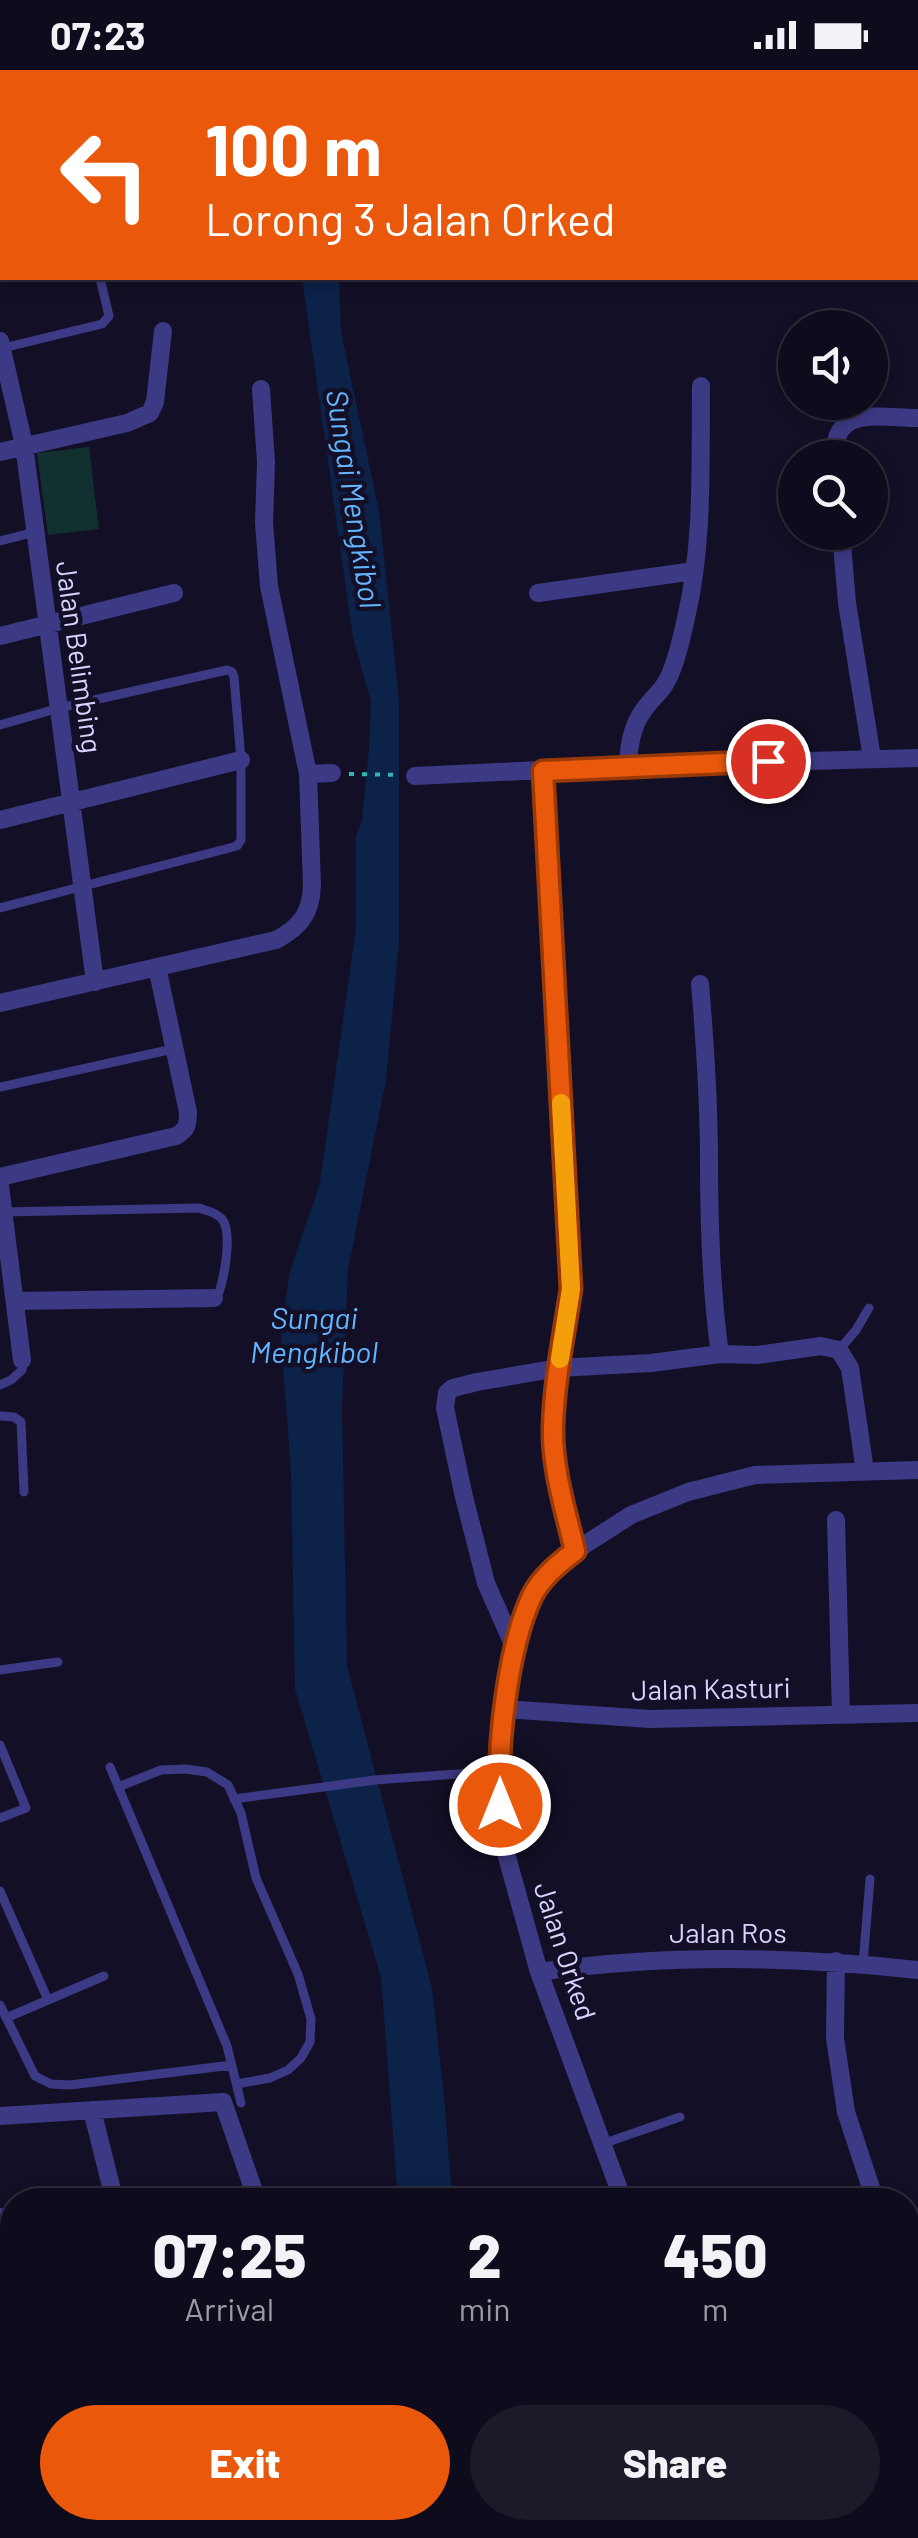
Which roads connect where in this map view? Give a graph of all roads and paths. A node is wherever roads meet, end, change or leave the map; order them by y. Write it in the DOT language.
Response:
graph roads {
  1 [pos="101,280"];
  2 [pos="164,331"];
  3 [pos="1,346"];
  4 [pos="701,386"];
  5 [pos="261,389"];
  6 [pos="918,418"];
  7 [pos="835,440"];
  8 [pos="24,446"];
  9 [pos="0,452"];
  10 [pos="35,532"];
  11 [pos="0,542"];
  12 [pos="842,550"];
  13 [pos="694,572"];
  14 [pos="538,592"];
  15 [pos="174,594"];
  16 [pos="46,625"];
  17 [pos="0,636"];
  18 [pos="59,708"];
  19 [pos="0,725"];
  20 [pos="872,758"];
  21 [pos="918,758"];
  22 [pos="241,760"];
  23 [pos="628,766"];
  24 [pos="543,771"];
  25 [pos="308,774"];
  26 [pos="332,774"];
  27 [pos="415,776"];
  28 [pos="71,801"];
  29 [pos="0,820"];
  30 [pos="82,886"];
  31 [pos="0,908"];
  32 [pos="157,968"];
  33 [pos="94,982"];
  34 [pos="700,984"];
  35 [pos="0,1003"];
  36 [pos="176,1048"];
  37 [pos="0,1088"];
  38 [pos="0,1177"];
  39 [pos="0,1186"];
  40 [pos="3,1212"];
  41 [pos="214,1298"];
  42 [pos="15,1301"];
  43 [pos="869,1308"];
  44 [pos="839,1350"];
  45 [pos="720,1354"];
  46 [pos="22,1360"];
  47 [pos="558,1368"];
  48 [pos="0,1385"];
  49 [pos="0,1416"];
  50 [pos="918,1470"];
  51 [pos="865,1471"];
  52 [pos="24,1492"];
  53 [pos="836,1520"];
  54 [pos="575,1551"];
  55 [pos="516,1650"];
  56 [pos="58,1662"];
  57 [pos="0,1670"];
  58 [pos="504,1709"];
  59 [pos="918,1713"];
  60 [pos="841,1715"];
  61 [pos="0,1745"];
  62 [pos="110,1768"];
  63 [pos="498,1772"];
  64 [pos="118,1787"];
  65 [pos="234,1799"];
  66 [pos="0,1818"];
  67 [pos="870,1878"];
  68 [pos="0,1890"];
  69 [pos="836,1960"];
  70 [pos="863,1964"];
  71 [pos="918,1970"];
  72 [pos="539,1972"];
  73 [pos="104,1976"];
  74 [pos="48,2000"];
  75 [pos="0,2005"];
  76 [pos="6,2018"];
  77 [pos="232,2065"];
  78 [pos="237,2084"];
  79 [pos="241,2102"];
  80 [pos="92,2110"];
  81 [pos="0,2116"];
  82 [pos="680,2117"];
  83 [pos="602,2144"];
  84 [pos="111,2188"];
  85 [pos="253,2188"];
  86 [pos="618,2188"];
  87 [pos="872,2188"];
  88 [pos="0,2218"];
  89 [pos="0,2248"];
  1 -- 3 [label="lane"];
  2 -- 8 [label="street"];
  3 -- 8 [label="street, Jalan Belimbing"];
  4 -- 13 [label="street"];
  5 -- 25 [label="street"];
  6 -- 7 [label="street"];
  8 -- 9 [label="street"];
  8 -- 10 [label="street, Jalan Belimbing"];
  10 -- 11 [label="lane"];
  10 -- 16 [label="street, Jalan Belimbing"];
  12 -- 20 [label="street"];
  13 -- 14 [label="street"];
  13 -- 23 [label="street"];
  15 -- 16 [label="street"];
  16 -- 17 [label="street"];
  16 -- 18 [label="street, Jalan Belimbing"];
  18 -- 19 [label="lane"];
  18 -- 22 [label="lane"];
  18 -- 28 [label="street, Jalan Belimbing"];
  20 -- 21 [label="street"];
  20 -- 23 [label="street"];
  22 -- 28 [label="street"];
  22 -- 30 [label="lane"];
  23 -- 24 [label="street"];
  24 -- 27 [label="street"];
  24 -- 47 [label="street"];
  25 -- 26 [label="street"];
  25 -- 32 [label="street"];
  26 -- 27 [label="path"];
  28 -- 29 [label="street"];
  28 -- 30 [label="street, Jalan Belimbing"];
  30 -- 31 [label="lane"];
  30 -- 33 [label="street, Jalan Belimbing"];
  32 -- 33 [label="street"];
  32 -- 36 [label="street"];
  33 -- 35 [label="street"];
  34 -- 45 [label="street"];
  36 -- 37 [label="lane"];
  36 -- 38 [label="street"];
  39 -- 40 [label="street"];
  40 -- 41 [label="lane"];
  40 -- 42 [label="street"];
  41 -- 42 [label="street"];
  42 -- 46 [label="street"];
  43 -- 44 [label="lane"];
  44 -- 45 [label="street"];
  44 -- 51 [label="street"];
  45 -- 47 [label="street"];
  46 -- 48 [label="lane"];
  47 -- 54 [label="street"];
  47 -- 55 [label="street"];
  49 -- 52 [label="lane"];
  50 -- 51 [label="street, Jalan Orked"];
  51 -- 54 [label="street, Jalan Orked"];
  53 -- 60 [label="street"];
  54 -- 55 [label="street, Jalan Orked"];
  55 -- 58 [label="street, Jalan Orked"];
  56 -- 57 [label="lane"];
  58 -- 60 [label="street, Jalan Kasturi"];
  58 -- 63 [label="street, Jalan Orked"];
  59 -- 60 [label="street, Jalan Kasturi"];
  61 -- 66 [label="lane"];
  62 -- 64 [label="lane"];
  63 -- 65 [label="lane"];
  63 -- 72 [label="street, Jalan Orked"];
  64 -- 65 [label="lane"];
  64 -- 77 [label="lane"];
  65 -- 78 [label="lane"];
  67 -- 70 [label="lane"];
  68 -- 74 [label="lane"];
  69 -- 70 [label="street, Jalan Ros"];
  69 -- 72 [label="street, Jalan Ros"];
  69 -- 87 [label="street"];
  70 -- 71 [label="street, Jalan Ros"];
  72 -- 83 [label="street, Jalan Orked"];
  73 -- 74 [label="lane"];
  74 -- 76 [label="lane"];
  75 -- 76 [label="lane"];
  76 -- 77 [label="lane"];
  77 -- 78 [label="lane"];
  78 -- 79 [label="lane"];
  80 -- 81 [label="street"];
  80 -- 84 [label="street"];
  80 -- 85 [label="street"];
  82 -- 83 [label="lane"];
  83 -- 86 [label="street, Jalan Orked"];
  88 -- 89 [label="street"];
}
